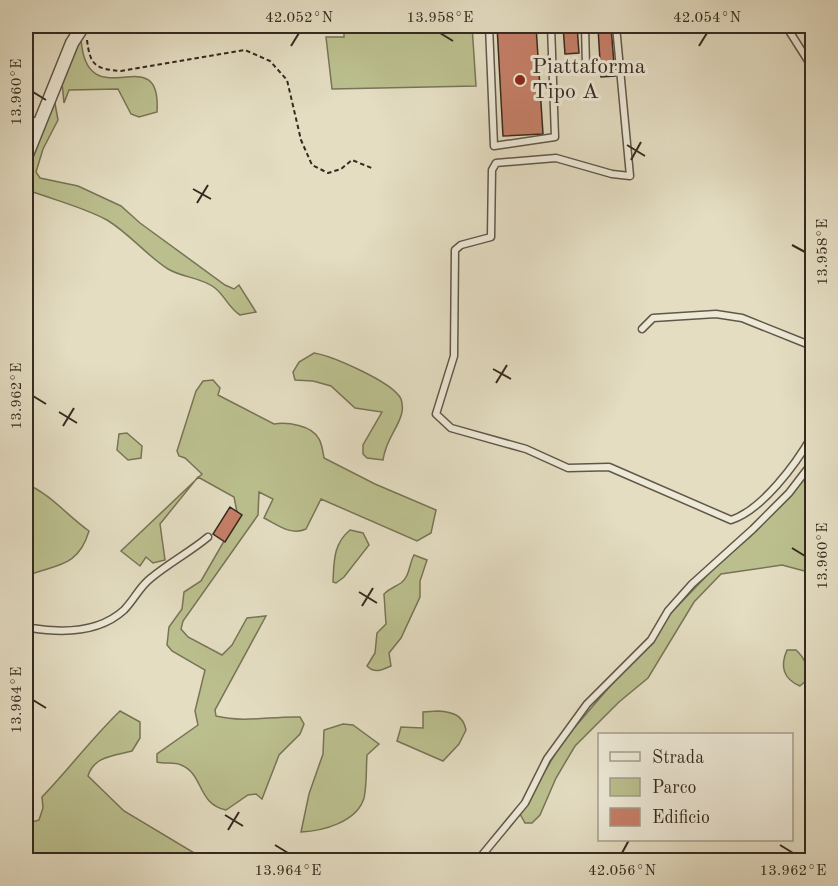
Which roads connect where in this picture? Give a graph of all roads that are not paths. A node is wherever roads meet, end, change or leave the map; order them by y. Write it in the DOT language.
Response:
graph roads {
  1 [pos="489,26"];
  2 [pos="552,26"];
  3 [pos="585,26"];
  4 [pos="616,26"];
  5 [pos="786,26"];
  6 [pos="84,31"];
  7 [pos="813,67"];
  8 [pos="553,68"];
  9 [pos="39,123"];
  10 [pos="26,124"];
  11 [pos="26,157"];
  12 [pos="642,328"];
  13 [pos="813,346"];
  14 [pos="813,436"];
  15 [pos="813,463"];
  16 [pos="208,537"];
  17 [pos="26,620"];
  18 [pos="478,861"];
  1 -- 8 [label="lane"];
  2 -- 8 [label="lane"];
  3 -- 8 [label="lane"];
  4 -- 14 [label="lane"];
  5 -- 7 [label="lane"];
  6 -- 9 [label="street"];
  9 -- 10 [label="lane"];
  9 -- 11 [label="street"];
  12 -- 13 [label="lane"];
  15 -- 18 [label="lane"];
  16 -- 17 [label="lane"];
}
